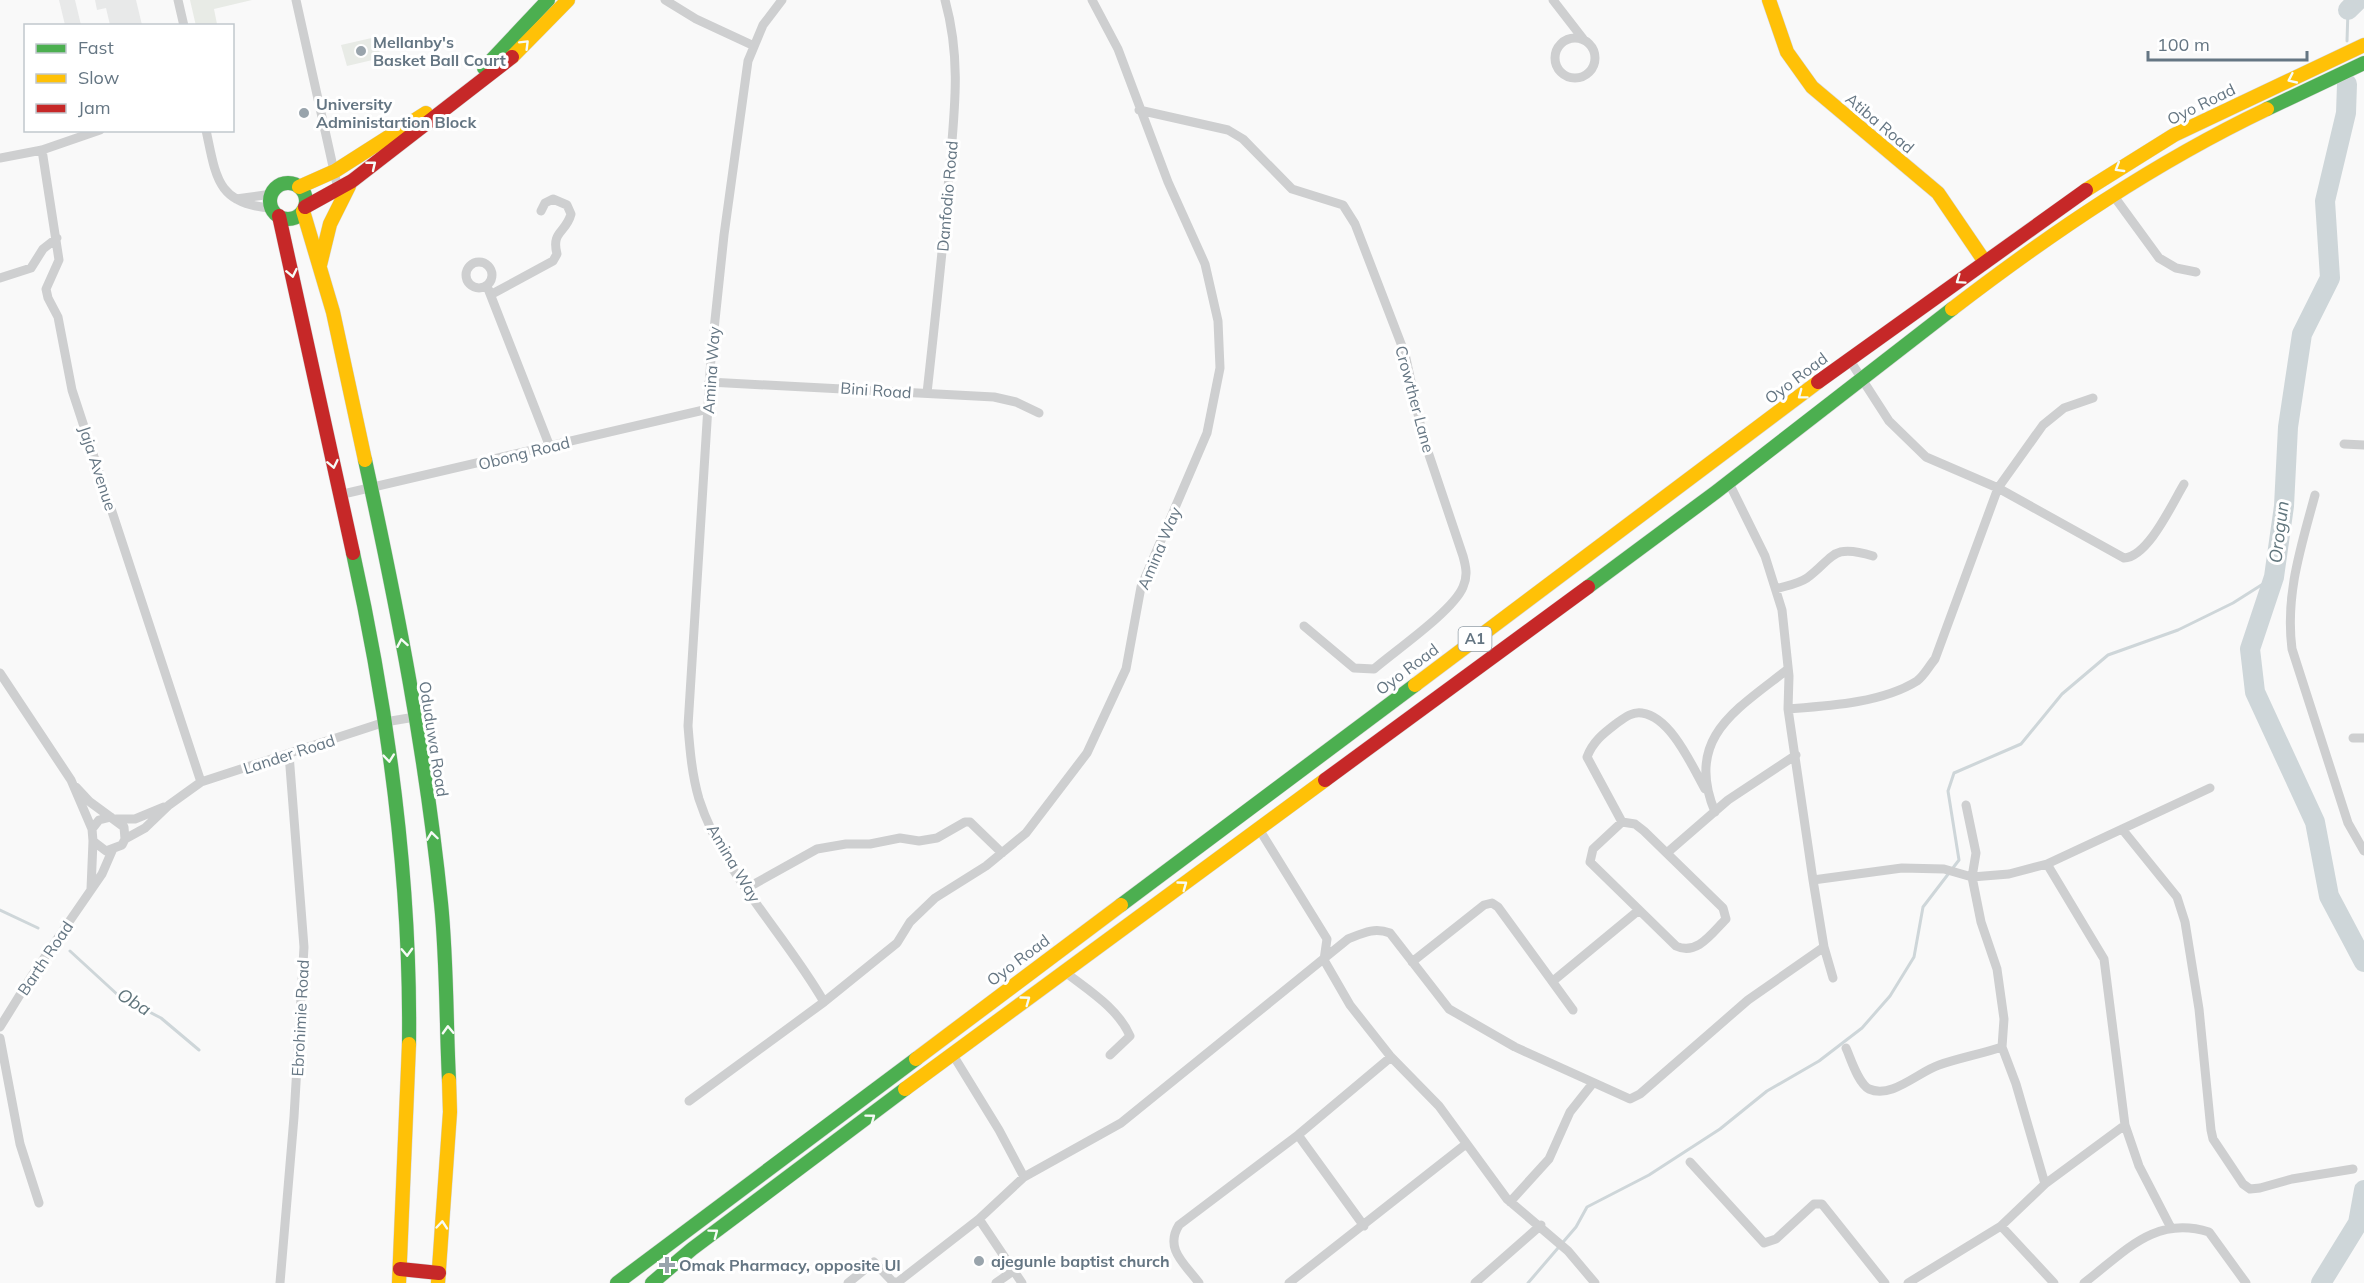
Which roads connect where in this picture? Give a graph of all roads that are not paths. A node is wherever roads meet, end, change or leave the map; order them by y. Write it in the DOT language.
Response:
graph roads {
  1 [pos="178,0"];
  2 [pos="296,0"];
  3 [pos="548,0"];
  4 [pos="568,0"];
  5 [pos="665,0"];
  6 [pos="782,0"];
  7 [pos="945,0"];
  8 [pos="1092,0"];
  9 [pos="1553,0"];
  10 [pos="1769,0"];
  11 [pos="184,24"];
  12 [pos="1584,40"];
  13 [pos="752,45"];
  14 [pos="2364,45"];
  15 [pos="2364,63"];
  16 [pos="1139,110"];
  17 [pos="94,132"];
  18 [pos="206,132"];
  19 [pos="42,150"];
  20 [pos="2140,155"];
  21 [pos="0,159"];
  22 [pos="335,171"];
  23 [pos="2149,172"];
  24 [pos="352,181"];
  25 [pos="299,187"];
  26 [pos="338,189"];
  27 [pos="272,194"];
  28 [pos="2114,195"];
  29 [pos="234,200"];
  30 [pos="304,209"];
  31 [pos="541,211"];
  32 [pos="275,212"];
  33 [pos="57,238"];
  34 [pos="1985,262"];
  35 [pos="320,267"];
  36 [pos="2196,272"];
  37 [pos="0,278"];
  38 [pos="1849,359"];
  39 [pos="1862,378"];
  40 [pos="709,382"];
  41 [pos="927,393"];
  42 [pos="2093,398"];
  43 [pos="708,409"];
  44 [pos="1039,413"];
  45 [pos="2344,444"];
  46 [pos="2364,445"];
  47 [pos="550,447"];
  48 [pos="1729,483"];
  49 [pos="2184,484"];
  50 [pos="1998,488"];
  51 [pos="370,490"];
  52 [pos="339,495"];
  53 [pos="2315,495"];
  54 [pos="1873,556"];
  55 [pos="1776,589"];
  56 [pos="1304,626"];
  57 [pos="1788,669"];
  58 [pos="0,672"];
  59 [pos="1788,709"];
  60 [pos="416,717"];
  61 [pos="385,722"];
  62 [pos="2354,738"];
  63 [pos="2364,738"];
  64 [pos="289,754"];
  65 [pos="1796,755"];
  66 [pos="71,780"];
  67 [pos="201,782"];
  68 [pos="2210,788"];
  69 [pos="1705,789"];
  70 [pos="169,805"];
  71 [pos="1966,805"];
  72 [pos="1715,812"];
  73 [pos="114,818"];
  74 [pos="1622,822"];
  75 [pos="92,829"];
  76 [pos="1258,829"];
  77 [pos="2122,829"];
  78 [pos="125,839"];
  79 [pos="93,841"];
  80 [pos="112,851"];
  81 [pos="2364,851"];
  82 [pos="1668,852"];
  83 [pos="1002,853"];
  84 [pos="2047,864"];
  85 [pos="1972,877"];
  86 [pos="1813,880"];
  87 [pos="747,888"];
  88 [pos="91,889"];
  89 [pos="1639,910"];
  90 [pos="1824,947"];
  91 [pos="1324,960"];
  92 [pos="1412,962"];
  93 [pos="1065,972"];
  94 [pos="1833,978"];
  95 [pos="1553,981"];
  96 [pos="824,1002"];
  97 [pos="1573,1010"];
  98 [pos="0,1027"];
  99 [pos="0,1038"];
  100 [pos="2002,1047"];
  101 [pos="1846,1048"];
  102 [pos="953,1054"];
  103 [pos="1110,1055"];
  104 [pos="1391,1057"];
  105 [pos="1593,1083"];
  106 [pos="689,1101"];
  107 [pos="2125,1125"];
  108 [pos="821,1128"];
  109 [pos="1298,1135"];
  110 [pos="833,1144"];
  111 [pos="1466,1144"];
  112 [pos="1690,1162"];
  113 [pos="2353,1169"];
  114 [pos="1024,1177"];
  115 [pos="2045,1184"];
  116 [pos="1510,1202"];
  117 [pos="39,1203"];
  118 [pos="979,1219"];
  119 [pos="1541,1225"];
  120 [pos="1364,1226"];
  121 [pos="2001,1226"];
  122 [pos="2170,1226"];
  123 [pos="1013,1271"];
  124 [pos="400,1276"];
  125 [pos="438,1278"];
  126 [pos="1195,1282"];
  127 [pos="280,1283"];
  128 [pos="617,1283"];
  129 [pos="652,1283"];
  130 [pos="848,1283"];
  131 [pos="996,1283"];
  132 [pos="1022,1283"];
  133 [pos="1288,1283"];
  134 [pos="1475,1283"];
  135 [pos="1595,1283"];
  136 [pos="1885,1283"];
  137 [pos="1908,1283"];
  138 [pos="2054,1283"];
  139 [pos="2084,1283"];
  140 [pos="2246,1283"];
  1 -- 11 [label="street"];
  2 -- 22 [label="street"];
  3 -- 22 [label="main road"];
  24 -- 4 [label="main road, one-way"];
  5 -- 13 [label="street"];
  6 -- 13 [label="street, Amina Way"];
  7 -- 41 [label="street, Danfodio Road"];
  8 -- 16 [label="street, Amina Way"];
  9 -- 12 [label="street"];
  10 -- 34 [label="main road, Atiba Road"];
  12 -- 12 [label="street"];
  13 -- 40 [label="street, Amina Way"];
  14 -- 20 [label="main road, Oyo Road / A1, one-way"];
  15 -- 23 [label="main road, Oyo Road / A1"];
  16 -- 56 [label="street, Crowther Lane"];
  16 -- 83 [label="street, Amina Way"];
  17 -- 19 [label="street"];
  18 -- 29 [label="street"];
  19 -- 21 [label="street"];
  19 -- 33 [label="street, Jaja Avenue"];
  20 -- 23 [label="main road"];
  20 -- 34 [label="main road, Oyo Road / A1, one-way"];
  22 -- 25 [label="main road"];
  22 -- 26 [label="street"];
  23 -- 28 [label="main road, Oyo Road / A1"];
  24 -- 26 [label="main road"];
  24 -- 35 [label="main road"];
  25 -- 27 [label="main road"];
  25 -- 30 [label="main road"];
  26 -- 30 [label="main road"];
  27 -- 29 [label="street"];
  27 -- 32 [label="main road"];
  28 -- 36 [label="street"];
  28 -- 39 [label="main road, Oyo Road / A1"];
  29 -- 32 [label="street"];
  30 -- 32 [label="main road"];
  30 -- 35 [label="main road, Oduduwa Road"];
  31 -- 47 [label="street"];
  32 -- 52 [label="main road, one-way"];
  33 -- 37 [label="street"];
  33 -- 67 [label="street, Jaja Avenue"];
  34 -- 38 [label="main road, Oyo Road / A1, one-way"];
  35 -- 51 [label="main road, Oduduwa Road"];
  38 -- 39 [label="street"];
  38 -- 108 [label="main road, Oyo Road / A1, one-way"];
  39 -- 48 [label="main road, Oyo Road / A1"];
  39 -- 50 [label="street"];
  40 -- 41 [label="street, Bini Road"];
  40 -- 43 [label="street, Amina Way"];
  41 -- 44 [label="street, Bini Road"];
  42 -- 50 [label="street"];
  43 -- 47 [label="street, Obong Road"];
  43 -- 87 [label="street, Amina Way"];
  45 -- 46 [label="street"];
  47 -- 51 [label="street, Obong Road"];
  48 -- 55 [label="street"];
  48 -- 76 [label="main road, Oyo Road / A1"];
  49 -- 50 [label="street"];
  50 -- 59 [label="street"];
  51 -- 52 [label="street, Obong Road"];
  60 -- 51 [label="main road, Oduduwa Road, one-way"];
  52 -- 61 [label="main road"];
  53 -- 81 [label="street"];
  54 -- 55 [label="street"];
  55 -- 57 [label="street"];
  57 -- 59 [label="street"];
  57 -- 69 [label="street"];
  58 -- 66 [label="street"];
  59 -- 65 [label="street"];
  60 -- 61 [label="street, Lander Road"];
  125 -- 60 [label="main road, Oduduwa Road, one-way"];
  61 -- 64 [label="street, Lander Road"];
  61 -- 124 [label="main road, one-way"];
  62 -- 63 [label="street"];
  64 -- 67 [label="street, Lander Road"];
  64 -- 127 [label="street, Ebrohimie Road"];
  65 -- 72 [label="street"];
  65 -- 86 [label="street"];
  66 -- 73 [label="street"];
  66 -- 75 [label="street"];
  67 -- 70 [label="street, Lander Road"];
  68 -- 77 [label="street"];
  69 -- 72 [label="street"];
  69 -- 74 [label="street"];
  70 -- 73 [label="street, Lander Road"];
  70 -- 78 [label="street, Lander Road"];
  71 -- 85 [label="street"];
  72 -- 82 [label="street"];
  73 -- 75 [label="street"];
  73 -- 78 [label="street"];
  74 -- 82 [label="street"];
  74 -- 89 [label="street"];
  75 -- 79 [label="street"];
  76 -- 91 [label="street"];
  93 -- 76 [label="main road, Oyo Road / A1, one-way"];
  77 -- 84 [label="street"];
  77 -- 113 [label="street"];
  78 -- 80 [label="street"];
  79 -- 80 [label="street"];
  79 -- 88 [label="street"];
  80 -- 88 [label="street, Barth Road"];
  82 -- 89 [label="street"];
  83 -- 87 [label="street"];
  83 -- 96 [label="street, Amina Way"];
  84 -- 85 [label="street"];
  84 -- 107 [label="street"];
  85 -- 86 [label="street"];
  85 -- 100 [label="street"];
  86 -- 90 [label="street"];
  87 -- 96 [label="street, Amina Way"];
  88 -- 98 [label="street, Barth Road"];
  89 -- 95 [label="street"];
  90 -- 94 [label="street"];
  90 -- 105 [label="street"];
  91 -- 92 [label="street"];
  91 -- 104 [label="street"];
  91 -- 114 [label="street"];
  92 -- 95 [label="street"];
  92 -- 105 [label="street"];
  102 -- 93 [label="main road, Oyo Road / A1, one-way"];
  93 -- 103 [label="street"];
  95 -- 97 [label="street"];
  96 -- 106 [label="street, Amina Way"];
  99 -- 117 [label="street"];
  100 -- 101 [label="street"];
  100 -- 115 [label="street"];
  110 -- 102 [label="main road, Oyo Road / A1, one-way"];
  102 -- 114 [label="street"];
  104 -- 109 [label="street"];
  104 -- 111 [label="street"];
  105 -- 116 [label="street"];
  107 -- 115 [label="street"];
  107 -- 122 [label="street"];
  108 -- 110 [label="main road"];
  108 -- 128 [label="main road, Oyo Road / A1"];
  109 -- 120 [label="street"];
  109 -- 126 [label="street"];
  129 -- 110 [label="main road, Oyo Road / A1, one-way"];
  111 -- 116 [label="street"];
  111 -- 120 [label="street"];
  112 -- 136 [label="street"];
  114 -- 118 [label="street"];
  115 -- 121 [label="street"];
  116 -- 119 [label="street"];
  118 -- 123 [label="street"];
  118 -- 130 [label="street"];
  119 -- 134 [label="street"];
  119 -- 135 [label="street"];
  120 -- 133 [label="street"];
  121 -- 137 [label="street"];
  121 -- 138 [label="street"];
  122 -- 139 [label="street"];
  122 -- 140 [label="street"];
  123 -- 131 [label="street"];
  123 -- 132 [label="street"];
  124 -- 125 [label="main road"];
}
